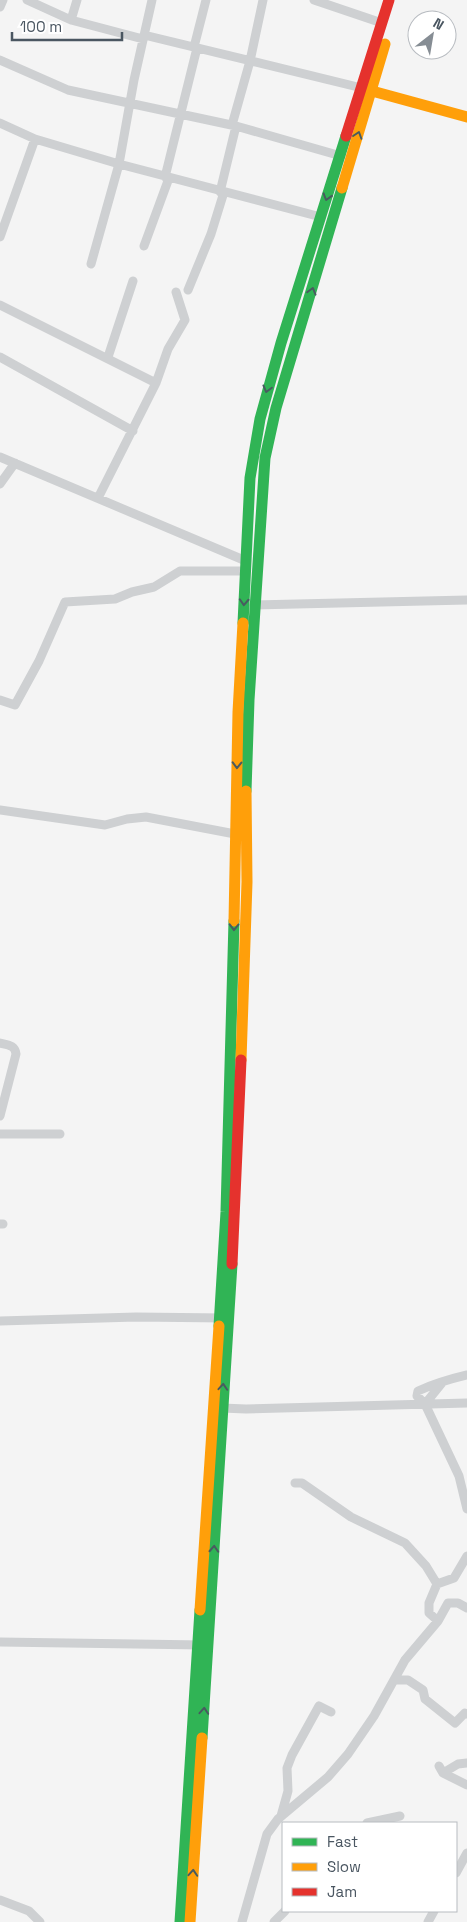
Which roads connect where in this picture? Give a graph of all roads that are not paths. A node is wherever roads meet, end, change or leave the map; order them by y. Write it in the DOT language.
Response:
graph roads {
  1 [pos="4,0"];
  2 [pos="27,0"];
  3 [pos="77,0"];
  4 [pos="152,0"];
  5 [pos="206,0"];
  6 [pos="263,0"];
  7 [pos="314,0"];
  8 [pos="389,0"];
  9 [pos="398,0"];
  10 [pos="0,7"];
  11 [pos="71,20"];
  12 [pos="382,23"];
  13 [pos="143,37"];
  14 [pos="196,48"];
  15 [pos="0,60"];
  16 [pos="250,61"];
  17 [pos="367,89"];
  18 [pos="130,102"];
  19 [pos="182,114"];
  20 [pos="467,117"];
  21 [pos="0,123"];
  22 [pos="234,126"];
  23 [pos="35,139"];
  24 [pos="340,156"];
  25 [pos="119,164"];
  26 [pos="167,177"];
  27 [pos="222,192"];
  28 [pos="321,217"];
  29 [pos="0,237"];
  30 [pos="144,246"];
  31 [pos="91,264"];
  32 [pos="133,281"];
  33 [pos="188,290"];
  34 [pos="176,292"];
  35 [pos="0,304"];
  36 [pos="0,357"];
  37 [pos="108,357"];
  38 [pos="156,382"];
  39 [pos="133,431"];
  40 [pos="0,456"];
  41 [pos="16,463"];
  42 [pos="0,484"];
  43 [pos="98,498"];
  44 [pos="246,566"];
  45 [pos="467,600"];
  46 [pos="254,605"];
  47 [pos="0,700"];
  48 [pos="0,810"];
  49 [pos="235,834"];
  50 [pos="0,1043"];
  51 [pos="0,1116"];
  52 [pos="0,1134"];
  53 [pos="60,1134"];
  54 [pos="223,1318"];
  55 [pos="0,1321"];
  56 [pos="467,1375"];
  57 [pos="444,1380"];
  58 [pos="467,1402"];
  59 [pos="425,1404"];
  60 [pos="222,1408"];
  61 [pos="295,1483"];
  62 [pos="467,1509"];
  63 [pos="467,1556"];
  64 [pos="437,1584"];
  65 [pos="467,1608"];
  66 [pos="438,1621"];
  67 [pos="0,1642"];
  68 [pos="203,1645"];
  69 [pos="394,1680"];
  70 [pos="331,1712"];
  71 [pos="467,1714"];
  72 [pos="467,1763"];
  73 [pos="467,1785"];
  74 [pos="281,1816"];
  75 [pos="400,1816"];
  76 [pos="372,1822"];
  77 [pos="467,1853"];
  78 [pos="457,1871"];
  79 [pos="0,1900"];
  80 [pos="284,1912"];
  81 [pos="40,1922"];
  82 [pos="180,1922"];
  83 [pos="190,1922"];
  84 [pos="242,1922"];
  85 [pos="274,1922"];
  1 -- 10 [label="street"];
  2 -- 11 [label="street"];
  3 -- 11 [label="street"];
  4 -- 13 [label="street"];
  5 -- 14 [label="street"];
  6 -- 16 [label="street"];
  7 -- 12 [label="street"];
  8 -- 12 [label="main road"];
  9 -- 17 [label="main road"];
  11 -- 13 [label="street"];
  12 -- 17 [label="main road"];
  13 -- 14 [label="street"];
  13 -- 18 [label="street"];
  14 -- 16 [label="street"];
  14 -- 19 [label="street"];
  15 -- 18 [label="street"];
  16 -- 17 [label="street"];
  16 -- 22 [label="street"];
  17 -- 20 [label="main road"];
  17 -- 24 [label="main road"];
  46 -- 17 [label="main road, one-way"];
  18 -- 19 [label="street"];
  18 -- 25 [label="street"];
  19 -- 22 [label="street"];
  19 -- 26 [label="street"];
  21 -- 23 [label="street"];
  22 -- 24 [label="street"];
  22 -- 27 [label="street"];
  23 -- 25 [label="street"];
  23 -- 29 [label="street"];
  24 -- 28 [label="main road, one-way"];
  25 -- 26 [label="street"];
  25 -- 31 [label="street"];
  26 -- 27 [label="street"];
  26 -- 30 [label="street"];
  27 -- 28 [label="street"];
  27 -- 33 [label="street"];
  28 -- 44 [label="main road, one-way"];
  32 -- 37 [label="street"];
  34 -- 38 [label="street"];
  35 -- 37 [label="street"];
  36 -- 39 [label="street"];
  37 -- 38 [label="street"];
  38 -- 39 [label="street"];
  39 -- 43 [label="street"];
  40 -- 41 [label="street"];
  41 -- 42 [label="street"];
  41 -- 43 [label="street"];
  43 -- 44 [label="street"];
  44 -- 47 [label="street"];
  44 -- 49 [label="main road, one-way"];
  45 -- 46 [label="street"];
  46 -- 54 [label="main road"];
  48 -- 49 [label="street"];
  49 -- 54 [label="main road, one-way"];
  50 -- 51 [label="street"];
  52 -- 53 [label="street"];
  54 -- 55 [label="street"];
  60 -- 54 [label="main road, one-way"];
  54 -- 68 [label="main road"];
  56 -- 57 [label="street"];
  57 -- 59 [label="street"];
  57 -- 59 [label="street"];
  58 -- 59 [label="street"];
  59 -- 60 [label="street"];
  59 -- 62 [label="street"];
  68 -- 60 [label="main road, one-way"];
  61 -- 64 [label="street"];
  63 -- 64 [label="street"];
  64 -- 66 [label="street"];
  65 -- 66 [label="street"];
  66 -- 69 [label="street"];
  67 -- 68 [label="street"];
  68 -- 82 [label="main road"];
  83 -- 68 [label="main road, one-way"];
  69 -- 71 [label="street"];
  69 -- 74 [label="street"];
  70 -- 74 [label="street"];
  72 -- 73 [label="street"];
  74 -- 84 [label="street"];
  75 -- 76 [label="street"];
  77 -- 78 [label="street"];
  79 -- 81 [label="street"];
  80 -- 85 [label="street"];
}
